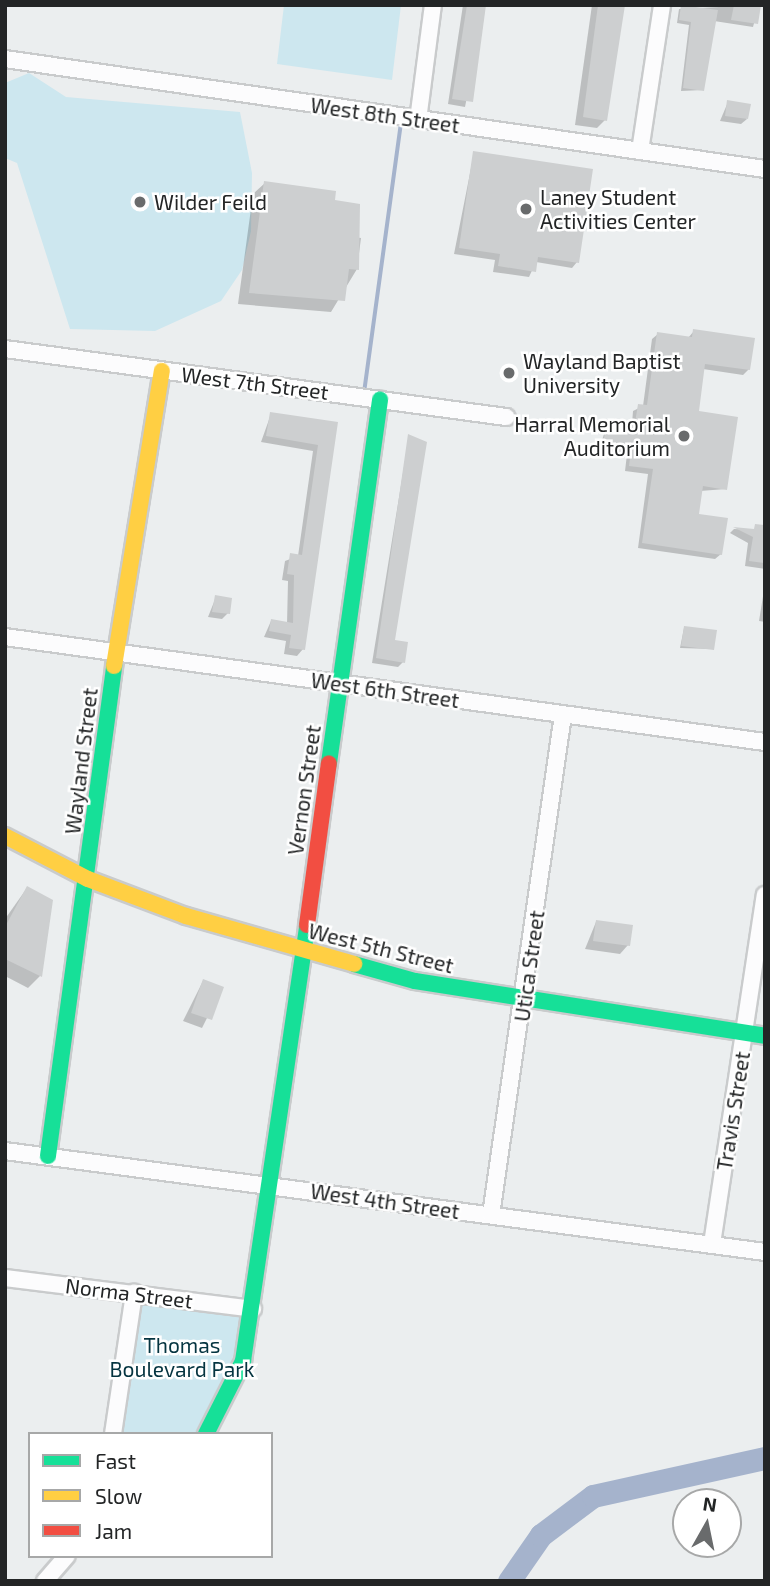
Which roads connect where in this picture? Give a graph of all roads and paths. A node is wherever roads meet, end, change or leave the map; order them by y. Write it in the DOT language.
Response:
graph roads {
  1 [pos="433,5"];
  2 [pos="662,5"];
  3 [pos="5,59"];
  4 [pos="418,120"];
  5 [pos="640,151"];
  6 [pos="765,169"];
  7 [pos="5,349"];
  8 [pos="162,371"];
  9 [pos="380,400"];
  10 [pos="506,417"];
  11 [pos="5,637"];
  12 [pos="116,653"];
  13 [pos="339,684"];
  14 [pos="563,715"];
  15 [pos="765,742"];
  16 [pos="5,836"];
  17 [pos="88,878"];
  18 [pos="765,895"];
  19 [pos="303,951"];
  20 [pos="525,1000"];
  21 [pos="745,1033"];
  22 [pos="765,1036"];
  23 [pos="5,1151"];
  24 [pos="48,1156"];
  25 [pos="272,1186"];
  26 [pos="491,1215"];
  27 [pos="712,1244"];
  28 [pos="765,1252"];
  29 [pos="5,1278"];
  30 [pos="134,1293"];
  31 [pos="253,1308"];
  32 [pos="113,1432"];
  33 [pos="208,1432"];
  34 [pos="65,1558"];
  35 [pos="44,1581"];
  1 -- 4 [label="street"];
  2 -- 5 [label="street"];
  3 -- 4 [label="street, West 8th Street"];
  4 -- 5 [label="street, West 8th Street"];
  5 -- 6 [label="street, West 8th Street"];
  7 -- 8 [label="street, West 7th Street"];
  8 -- 9 [label="street, West 7th Street"];
  8 -- 12 [label="street, Wayland Street"];
  9 -- 10 [label="street, West 7th Street"];
  9 -- 13 [label="street, Vernon Street"];
  11 -- 12 [label="street, West 6th Street"];
  12 -- 13 [label="street, West 6th Street"];
  12 -- 17 [label="street, Wayland Street"];
  13 -- 14 [label="street, West 6th Street"];
  13 -- 19 [label="street, Vernon Street"];
  14 -- 15 [label="street, West 6th Street"];
  14 -- 20 [label="street, Utica Street"];
  16 -- 17 [label="street, West 5th Street"];
  17 -- 19 [label="street, West 5th Street"];
  17 -- 24 [label="street, Wayland Street"];
  18 -- 21 [label="street, Travis Street"];
  19 -- 20 [label="street, West 5th Street"];
  19 -- 25 [label="street, Vernon Street"];
  20 -- 21 [label="street, West 5th Street"];
  20 -- 26 [label="street, Utica Street"];
  21 -- 22 [label="street, West 5th Street"];
  21 -- 27 [label="street, Travis Street"];
  23 -- 24 [label="street, West 4th Street"];
  24 -- 25 [label="street, West 4th Street"];
  25 -- 26 [label="street, West 4th Street"];
  25 -- 31 [label="street, Vernon Street"];
  26 -- 27 [label="street, West 4th Street"];
  27 -- 28 [label="street, West 4th Street"];
  29 -- 30 [label="street, Norma Street"];
  30 -- 31 [label="street, Norma Street"];
  30 -- 32 [label="street"];
  31 -- 33 [label="street, Vernon Street"];
  34 -- 35 [label="street"];
}
